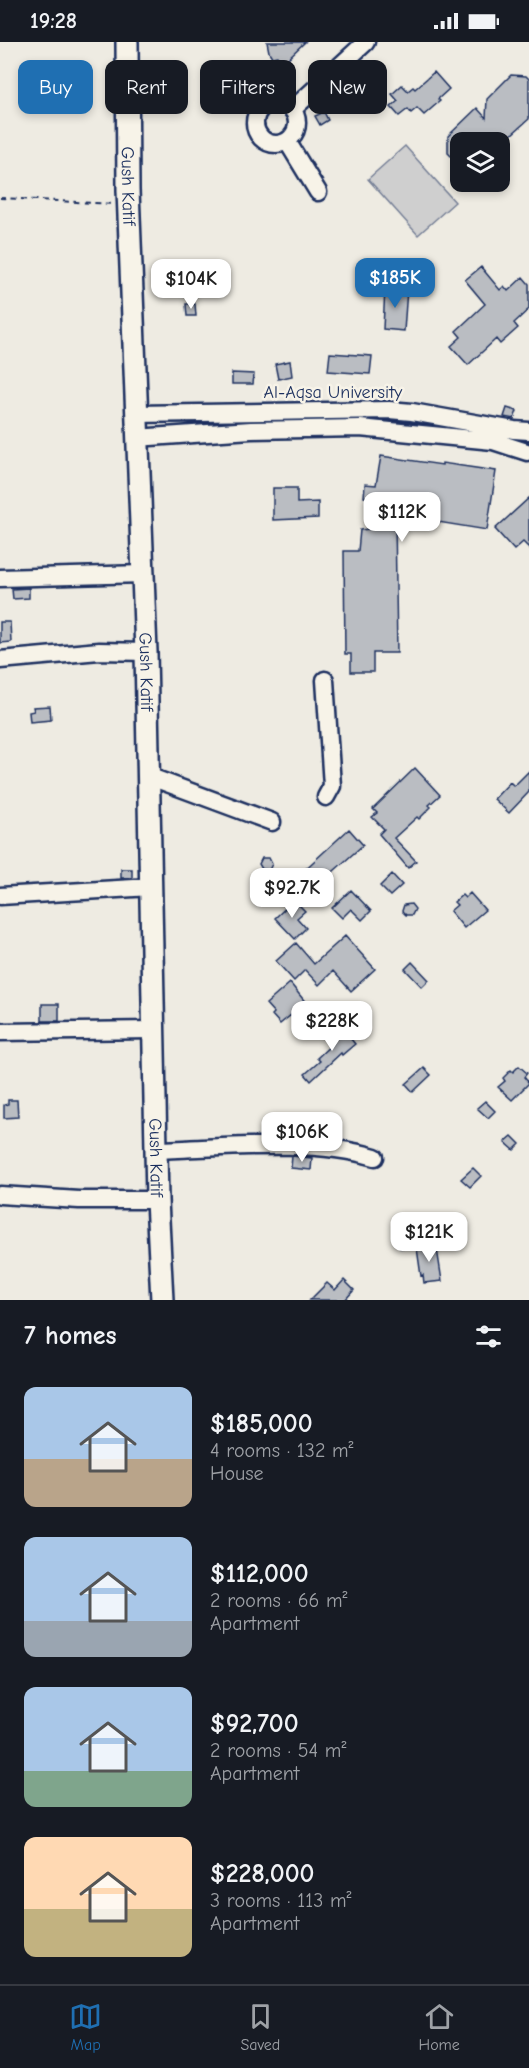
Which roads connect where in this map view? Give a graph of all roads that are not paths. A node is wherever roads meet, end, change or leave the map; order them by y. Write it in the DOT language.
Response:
graph roads {
  1 [pos="127,42"];
  2 [pos="366,42"];
  3 [pos="296,106"];
  4 [pos="258,114"];
  5 [pos="295,114"];
  6 [pos="287,141"];
  7 [pos="318,192"];
  8 [pos="136,414"];
  9 [pos="529,430"];
  10 [pos="136,438"];
  11 [pos="528,449"];
  12 [pos="143,574"];
  13 [pos="0,578"];
  14 [pos="146,652"];
  15 [pos="0,660"];
  16 [pos="325,680"];
  17 [pos="148,776"];
  18 [pos="326,796"];
  19 [pos="272,822"];
  20 [pos="151,887"];
  21 [pos="0,896"];
  22 [pos="153,1030"];
  23 [pos="0,1032"];
  24 [pos="155,1150"];
  25 [pos="375,1157"];
  26 [pos="0,1195"];
  27 [pos="156,1200"];
  28 [pos="162,1300"];
  1 -- 8 [label="main road, Gush Katif"];
  2 -- 3 [label="street"];
  4 -- 6 [label="street"];
  5 -- 6 [label="street"];
  6 -- 7 [label="street"];
  8 -- 9 [label="street, Al-Aqsa University"];
  8 -- 10 [label="main road, Gush Katif"];
  10 -- 11 [label="street, Al-Aqsa University"];
  10 -- 12 [label="main road, Gush Katif"];
  12 -- 13 [label="street"];
  12 -- 14 [label="main road, Gush Katif"];
  14 -- 15 [label="street"];
  14 -- 17 [label="main road, Gush Katif"];
  16 -- 18 [label="street"];
  17 -- 19 [label="street"];
  17 -- 20 [label="main road, Gush Katif"];
  20 -- 21 [label="street"];
  20 -- 22 [label="main road, Gush Katif"];
  22 -- 23 [label="street"];
  22 -- 24 [label="main road, Gush Katif"];
  24 -- 25 [label="street"];
  24 -- 27 [label="main road, Gush Katif"];
  26 -- 27 [label="street"];
  27 -- 28 [label="main road, Gush Katif"];
}
